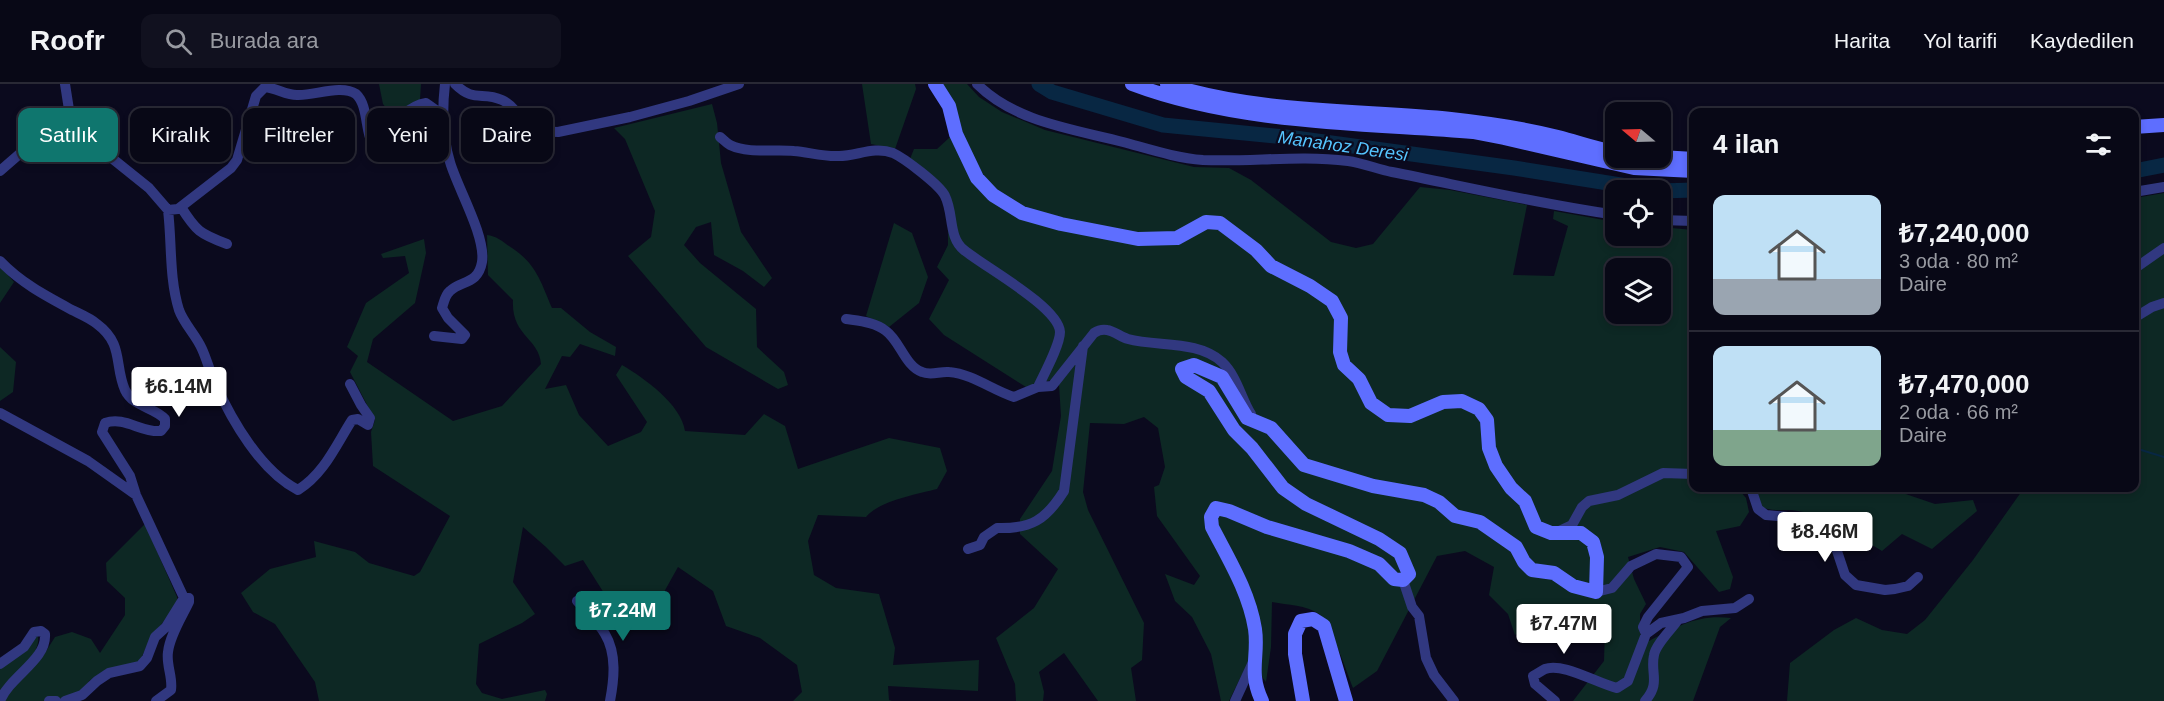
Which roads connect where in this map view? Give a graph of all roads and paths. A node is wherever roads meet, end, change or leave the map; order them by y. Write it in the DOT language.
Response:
graph roads {
  1 [pos="65,84"];
  2 [pos="445,84"];
  3 [pos="455,84"];
  4 [pos="739,84"];
  5 [pos="935,84"];
  6 [pos="977,84"];
  7 [pos="1132,84"];
  8 [pos="1167,84"];
  9 [pos="69,108"];
  10 [pos="412,108"];
  11 [pos="433,108"];
  12 [pos="443,108"];
  13 [pos="2164,124"];
  14 [pos="2139,126"];
  15 [pos="367,130"];
  16 [pos="720,137"];
  17 [pos="1605,150"];
  18 [pos="18,155"];
  19 [pos="449,157"];
  20 [pos="1671,158"];
  21 [pos="1689,159"];
  22 [pos="116,162"];
  23 [pos="0,171"];
  24 [pos="1689,171"];
  25 [pos="2164,187"];
  26 [pos="2139,191"];
  27 [pos="181,207"];
  28 [pos="168,210"];
  29 [pos="1605,213"];
  30 [pos="1671,220"];
  31 [pos="1689,221"];
  32 [pos="227,244"];
  33 [pos="2164,248"];
  34 [pos="0,261"];
  35 [pos="2139,266"];
  36 [pos="2164,303"];
  37 [pos="2139,315"];
  38 [pos="846,319"];
  39 [pos="434,336"];
  40 [pos="1083,346"];
  41 [pos="351,384"];
  42 [pos="1038,387"];
  43 [pos="0,413"];
  44 [pos="1260,423"];
  45 [pos="1689,474"];
  46 [pos="1752,492"];
  47 [pos="136,495"];
  48 [pos="1557,533"];
  49 [pos="968,549"];
  50 [pos="1918,578"];
  51 [pos="1403,580"];
  52 [pos="1596,592"];
  53 [pos="184,598"];
  54 [pos="1749,599"];
  55 [pos="577,601"];
  56 [pos="1678,620"];
  57 [pos="1646,634"];
  58 [pos="1254,661"];
  59 [pos="0,664"];
  60 [pos="0,701"];
  61 [pos="50,701"];
  62 [pos="56,701"];
  63 [pos="65,701"];
  64 [pos="156,701"];
  65 [pos="610,701"];
  66 [pos="1234,701"];
  67 [pos="1262,701"];
  68 [pos="1303,701"];
  69 [pos="1346,701"];
  70 [pos="1454,701"];
  71 [pos="1555,701"];
  72 [pos="1645,701"];
  1 -- 9 [label="street"];
  2 -- 12 [label="street"];
  3 -- 4 [label="street"];
  5 -- 48 [label="street"];
  6 -- 29 [label="street"];
  7 -- 24 [label="street"];
  8 -- 17 [label="street"];
  10 -- 11 [label="street"];
  13 -- 14 [label="street"];
  15 -- 27 [label="street"];
  16 -- 42 [label="street"];
  18 -- 23 [label="street"];
  19 -- 39 [label="street"];
  20 -- 21 [label="street"];
  22 -- 28 [label="street"];
  25 -- 26 [label="street"];
  27 -- 28 [label="street"];
  27 -- 32 [label="street"];
  28 -- 41 [label="street"];
  30 -- 31 [label="street"];
  33 -- 35 [label="street"];
  34 -- 47 [label="street"];
  36 -- 37 [label="street"];
  38 -- 42 [label="street"];
  40 -- 42 [label="street"];
  40 -- 44 [label="street"];
  40 -- 49 [label="street"];
  43 -- 47 [label="street"];
  44 -- 51 [label="street"];
  44 -- 52 [label="street"];
  45 -- 48 [label="street"];
  46 -- 50 [label="street"];
  47 -- 53 [label="street"];
  48 -- 52 [label="street"];
  51 -- 58 [label="street"];
  51 -- 70 [label="street"];
  52 -- 57 [label="street"];
  53 -- 63 [label="street"];
  53 -- 64 [label="street"];
  54 -- 56 [label="street"];
  55 -- 65 [label="street"];
  56 -- 57 [label="street"];
  56 -- 72 [label="street"];
  57 -- 71 [label="street"];
  58 -- 66 [label="street"];
  58 -- 67 [label="street"];
  59 -- 60 [label="street"];
  61 -- 62 [label="street"];
  68 -- 69 [label="street"];
}
